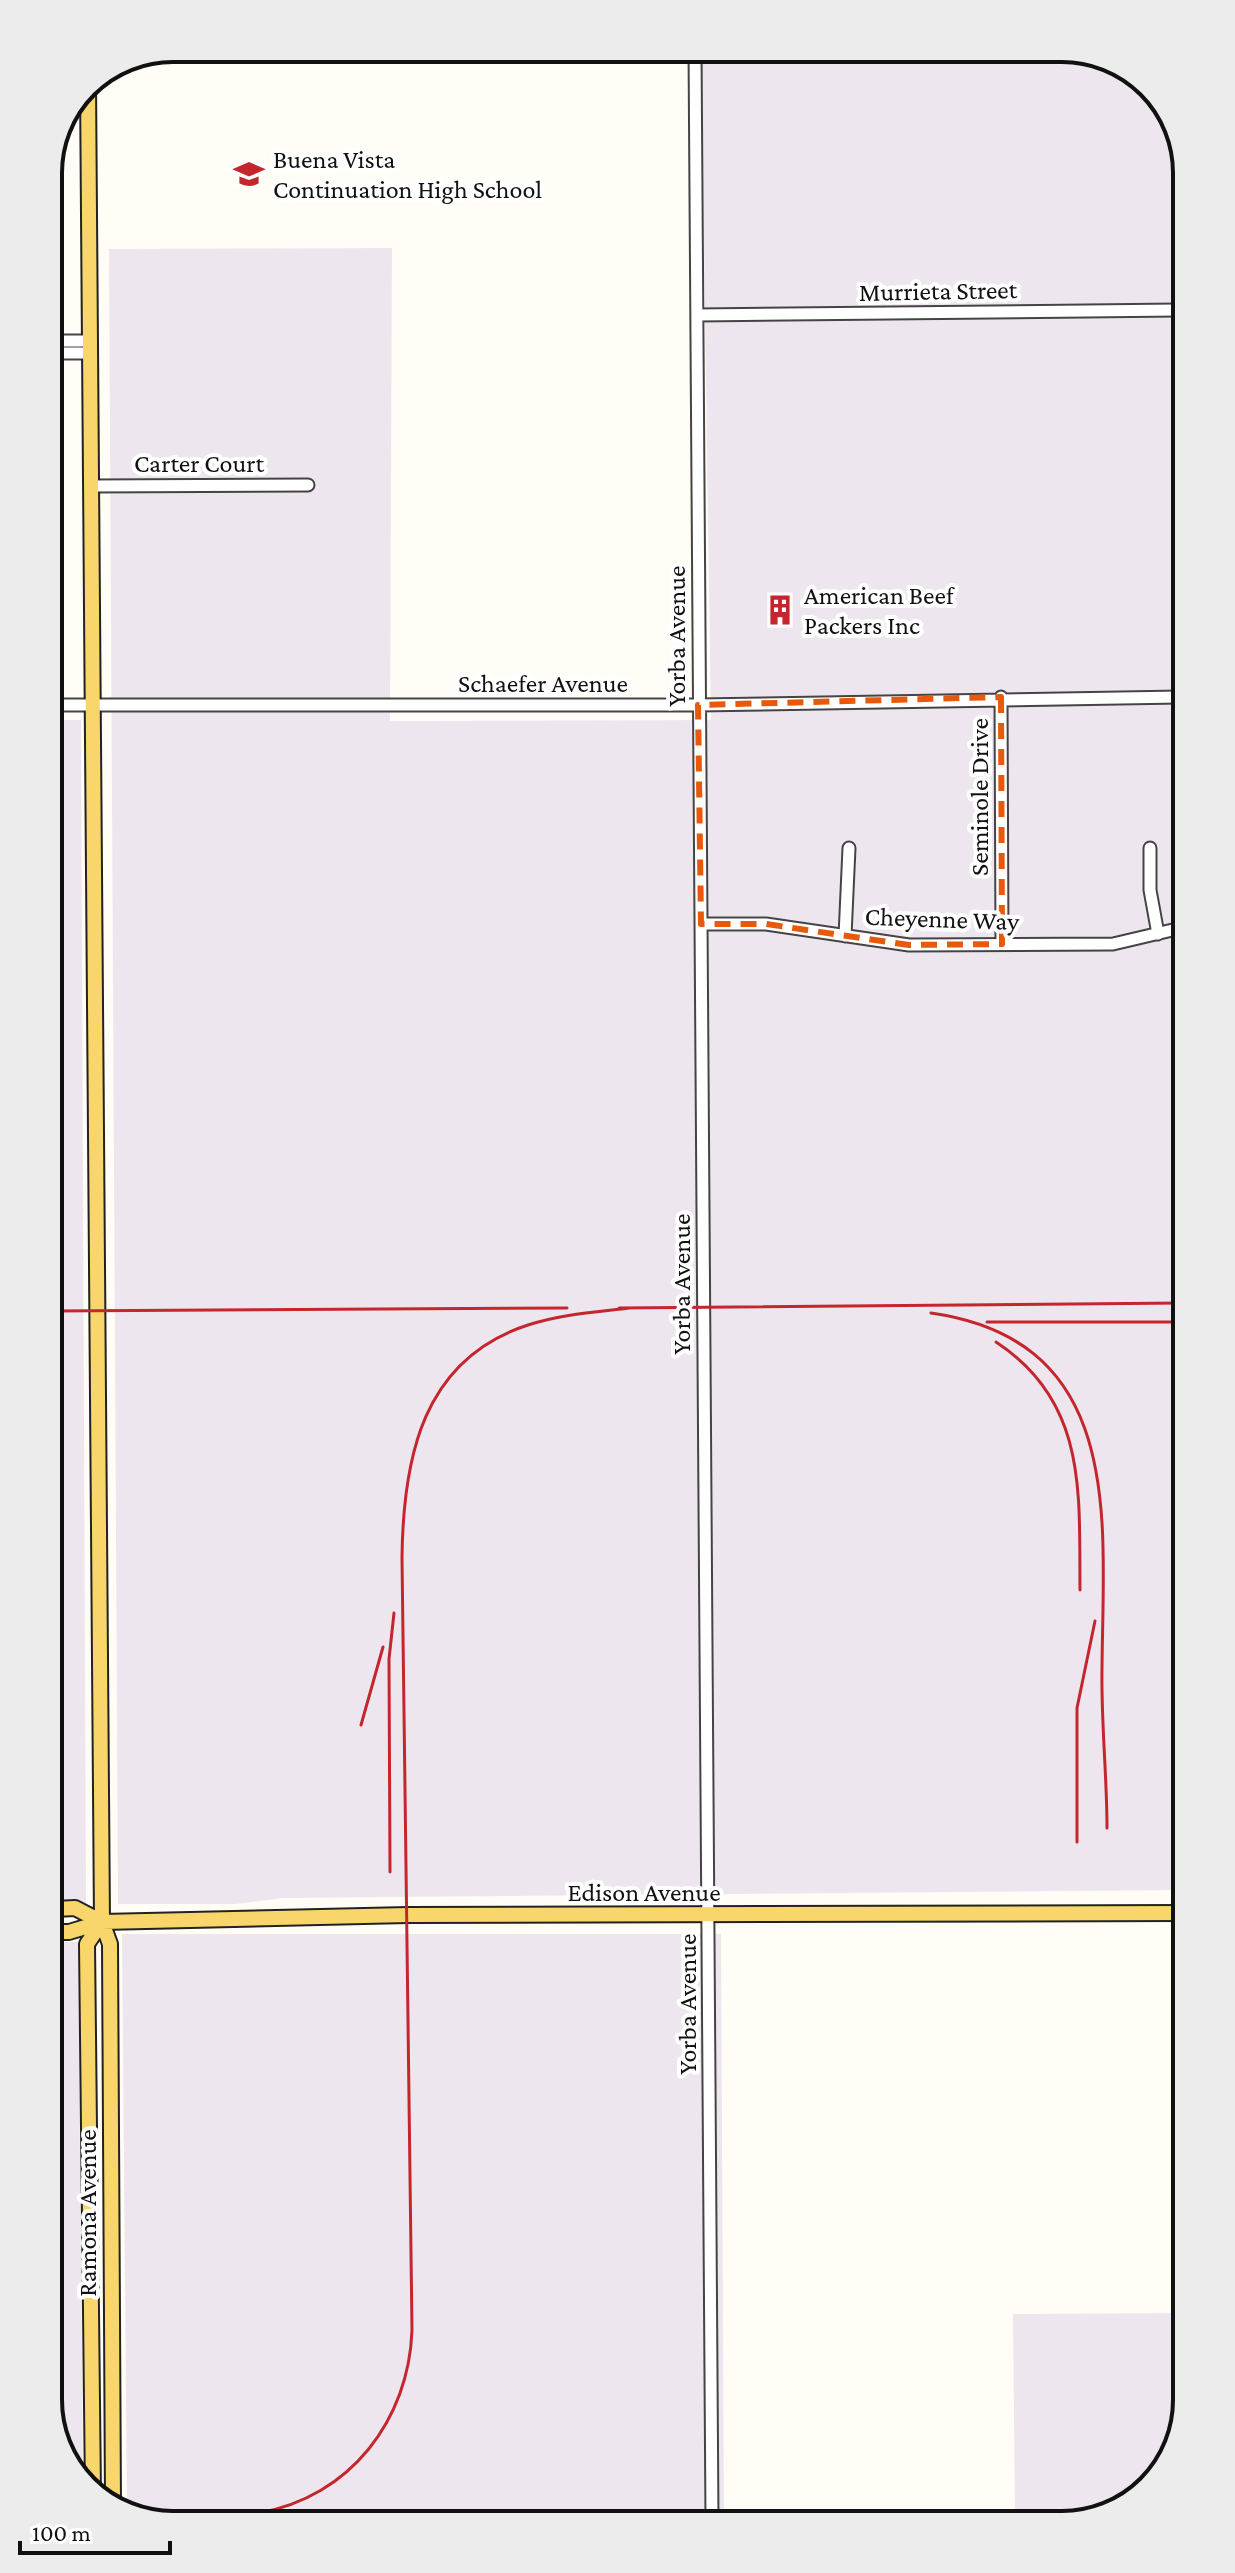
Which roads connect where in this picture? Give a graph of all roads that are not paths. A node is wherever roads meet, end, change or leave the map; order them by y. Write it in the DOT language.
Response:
graph roads {
  1 [pos="695,62"];
  2 [pos="88,102"];
  3 [pos="1173,310"];
  4 [pos="698,315"];
  5 [pos="62,343"];
  6 [pos="90,347"];
  7 [pos="62,351"];
  8 [pos="308,485"];
  9 [pos="91,486"];
  10 [pos="1001,697"];
  11 [pos="1173,697"];
  12 [pos="62,705"];
  13 [pos="94,705"];
  14 [pos="698,705"];
  15 [pos="849,848"];
  16 [pos="1150,848"];
  17 [pos="701,924"];
  18 [pos="1173,930"];
  19 [pos="1158,934"];
  20 [pos="845,936"];
  21 [pos="1002,944"];
  22 [pos="62,1909"];
  23 [pos="1173,1913"];
  24 [pos="709,1916"];
  25 [pos="102,1922"];
  26 [pos="62,1932"];
  27 [pos="93,2476"];
  28 [pos="113,2493"];
  29 [pos="712,2511"];
  1 -- 4 [label="street, Yorba Avenue"];
  2 -- 6 [label="main road, Ramona Avenue"];
  3 -- 4 [label="street, Murrieta Street"];
  4 -- 14 [label="street, Yorba Avenue"];
  5 -- 6 [label="street"];
  6 -- 7 [label="street"];
  6 -- 9 [label="main road, Ramona Avenue"];
  8 -- 9 [label="street, Carter Court"];
  9 -- 13 [label="main road, Ramona Avenue"];
  10 -- 11 [label="street, Schaefer Avenue"];
  10 -- 14 [label="street, Schaefer Avenue"];
  10 -- 21 [label="street, Seminole Drive"];
  12 -- 13 [label="street, Schaefer Avenue"];
  13 -- 14 [label="street, Schaefer Avenue"];
  13 -- 25 [label="main road, Ramona Avenue"];
  14 -- 17 [label="street, Yorba Avenue"];
  15 -- 20 [label="street"];
  16 -- 19 [label="street"];
  17 -- 20 [label="street, Cheyenne Way"];
  17 -- 24 [label="street, Yorba Avenue"];
  18 -- 19 [label="street, Cheyenne Way"];
  19 -- 21 [label="street, Cheyenne Way"];
  20 -- 21 [label="street, Cheyenne Way"];
  22 -- 25 [label="main road, Edison Avenue"];
  23 -- 24 [label="main road, Edison Avenue"];
  24 -- 25 [label="main road, Edison Avenue"];
  24 -- 29 [label="street, Yorba Avenue"];
  25 -- 26 [label="main road, Edison Avenue"];
  25 -- 27 [label="main road, Ramona Avenue"];
  25 -- 28 [label="main road, Ramona Avenue"];
}
